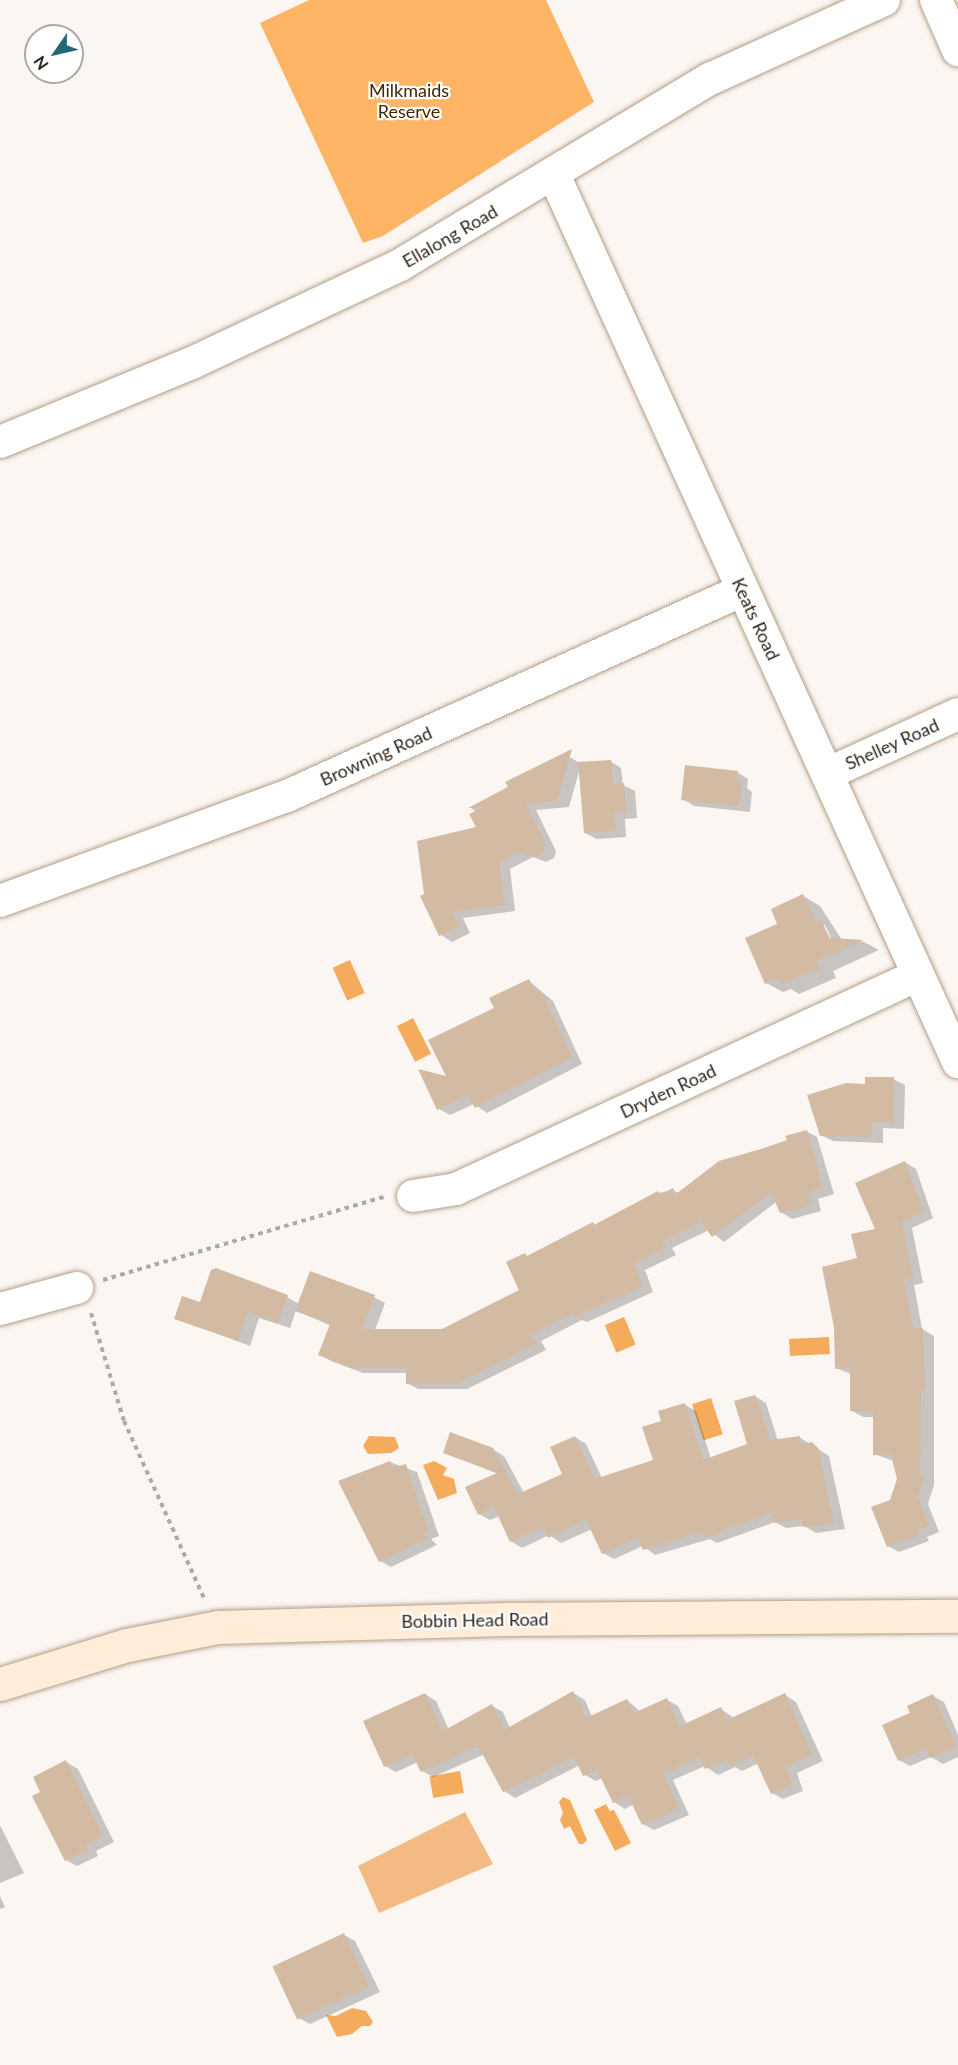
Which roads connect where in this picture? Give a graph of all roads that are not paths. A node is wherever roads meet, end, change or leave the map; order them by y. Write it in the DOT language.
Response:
graph roads {
  1 [pos="884,0"];
  2 [pos="936,0"];
  3 [pos="958,50"];
  4 [pos="554,176"];
  5 [pos="0,442"];
  6 [pos="743,590"];
  7 [pos="958,714"];
  8 [pos="826,774"];
  9 [pos="0,902"];
  10 [pos="918,975"];
  11 [pos="958,1062"];
  12 [pos="413,1196"];
  13 [pos="77,1288"];
  14 [pos="0,1309"];
  15 [pos="958,1616"];
  16 [pos="0,1684"];
  1 -- 4 [label="street, Ellalong Road"];
  2 -- 3 [label="street"];
  4 -- 5 [label="street, Ellalong Road"];
  4 -- 6 [label="street, Keats Road"];
  6 -- 8 [label="street, Keats Road"];
  6 -- 9 [label="street, Browning Road"];
  7 -- 8 [label="street, Shelley Road"];
  8 -- 10 [label="street, Keats Road"];
  10 -- 11 [label="street, Keats Road"];
  10 -- 12 [label="street, Dryden Road"];
  13 -- 14 [label="street"];
  15 -- 16 [label="main road, Bobbin Head Road"];
}
